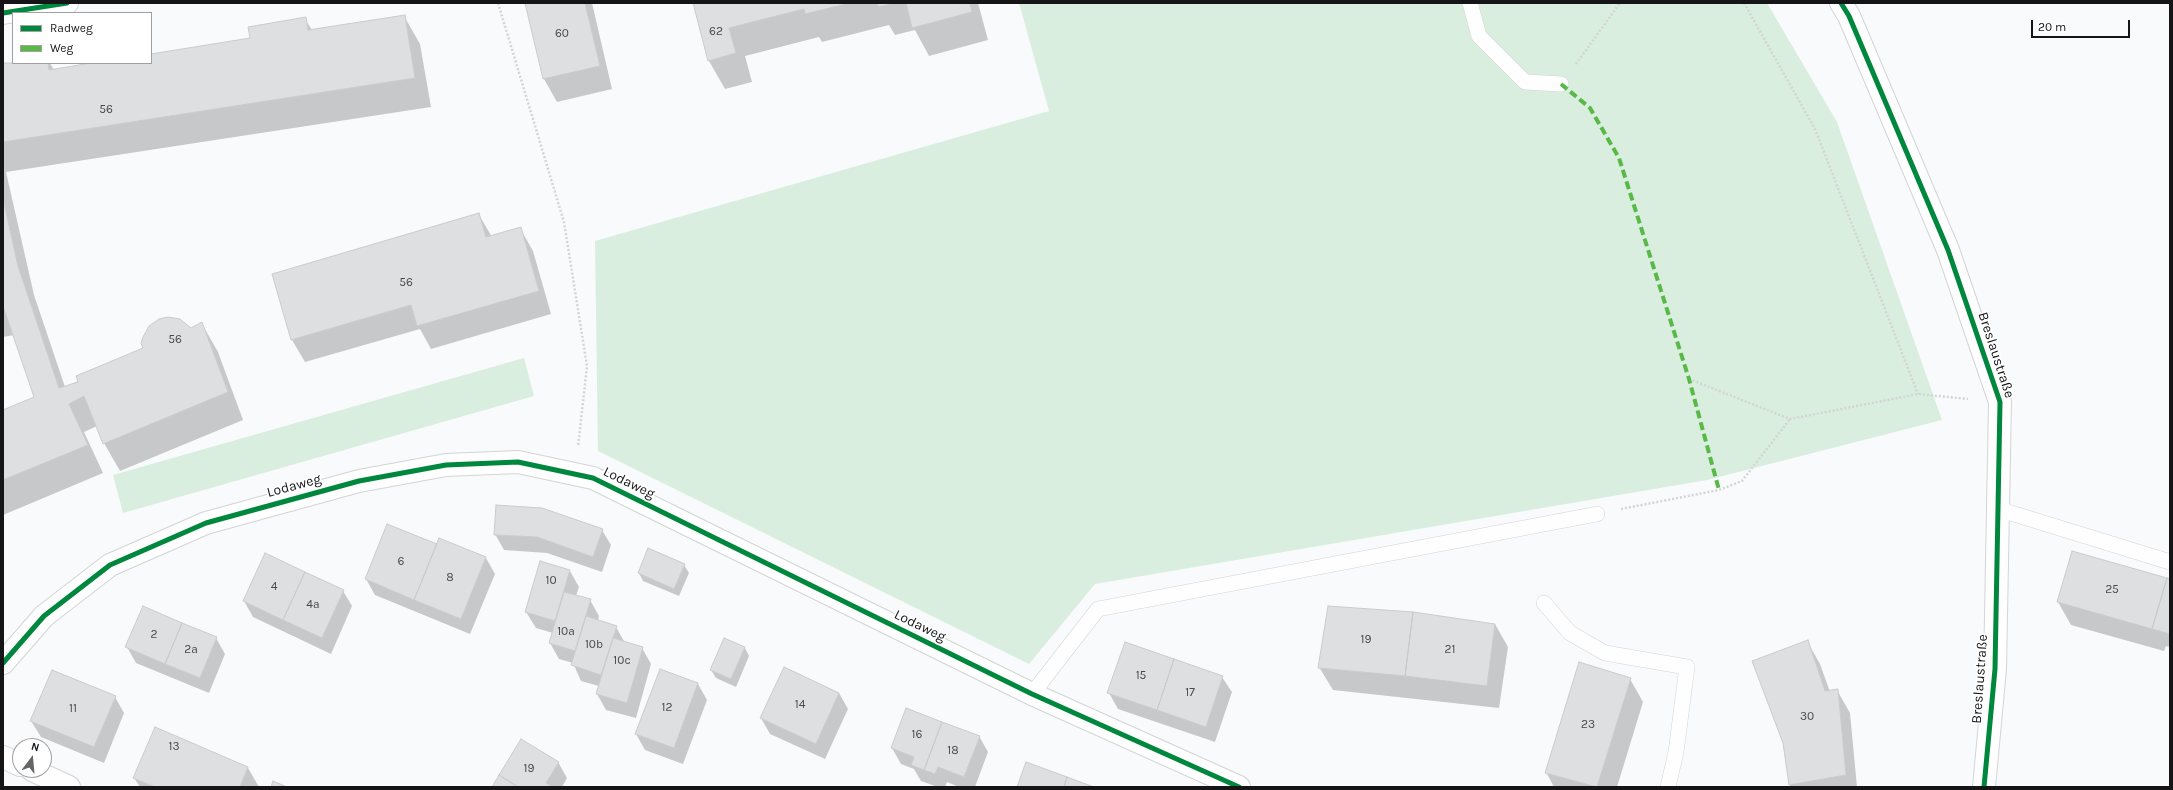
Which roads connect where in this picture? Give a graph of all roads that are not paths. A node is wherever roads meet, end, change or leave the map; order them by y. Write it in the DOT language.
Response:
graph roads {
  1 [pos="67,3"];
  2 [pos="1470,3"];
  3 [pos="1841,3"];
  4 [pos="3,13"];
  5 [pos="1561,84"];
  6 [pos="1998,509"];
  7 [pos="1597,514"];
  8 [pos="2170,562"];
  9 [pos="1544,603"];
  10 [pos="3,663"];
  11 [pos="1032,694"];
  12 [pos="49,778"];
  13 [pos="69,787"];
  14 [pos="1239,787"];
  15 [pos="1668,787"];
  16 [pos="1984,787"];
  1 -- 4 [label="street"];
  2 -- 5 [label="lane"];
  3 -- 6 [label="street, Breslaustraße"];
  6 -- 8 [label="lane"];
  6 -- 16 [label="street, Breslaustraße"];
  7 -- 11 [label="lane"];
  9 -- 15 [label="lane"];
  10 -- 11 [label="street, Lodaweg"];
  11 -- 14 [label="street, Lodaweg"];
  12 -- 13 [label="street"];
}
